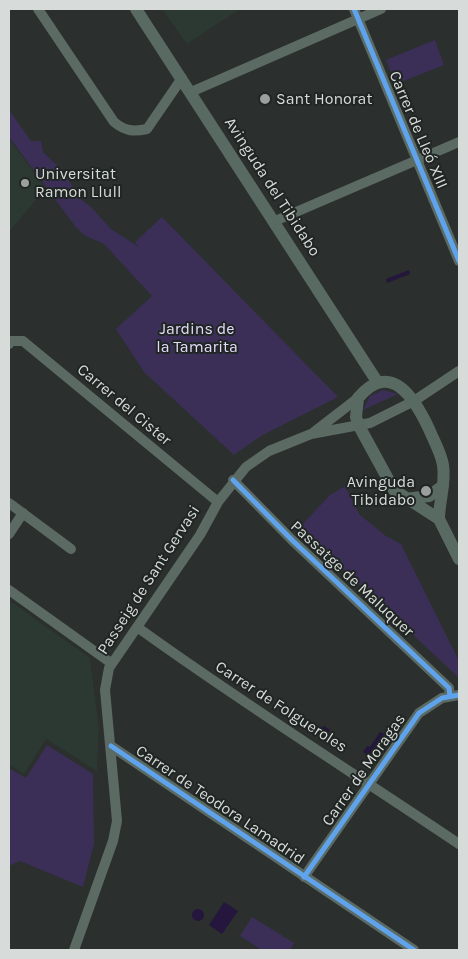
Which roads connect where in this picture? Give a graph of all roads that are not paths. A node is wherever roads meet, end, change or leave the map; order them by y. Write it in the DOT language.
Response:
graph roads {
  1 [pos="38,9"];
  2 [pos="136,9"];
  3 [pos="381,9"];
  4 [pos="355,14"];
  5 [pos="182,78"];
  6 [pos="191,92"];
  7 [pos="459,142"];
  8 [pos="417,160"];
  9 [pos="275,221"];
  10 [pos="459,260"];
  11 [pos="9,344"];
  12 [pos="459,371"];
  13 [pos="378,383"];
  14 [pos="358,398"];
  15 [pos="414,401"];
  16 [pos="359,426"];
  17 [pos="311,434"];
  18 [pos="234,480"];
  19 [pos="443,486"];
  20 [pos="406,499"];
  21 [pos="218,502"];
  22 [pos="9,503"];
  23 [pos="23,513"];
  24 [pos="439,519"];
  25 [pos="9,534"];
  26 [pos="71,549"];
  27 [pos="459,559"];
  28 [pos="9,590"];
  29 [pos="136,627"];
  30 [pos="111,663"];
  31 [pos="454,695"];
  32 [pos="111,746"];
  33 [pos="369,784"];
  34 [pos="459,844"];
  35 [pos="304,877"];
  36 [pos="74,950"];
  37 [pos="414,950"];
  1 -- 5 [label="street"];
  2 -- 5 [label="main road, Avinguda del Tibidabo"];
  3 -- 4 [label="street"];
  4 -- 6 [label="street"];
  4 -- 8 [label="street, Carrer de Lleó XIII"];
  5 -- 6 [label="main road, Avinguda del Tibidabo"];
  6 -- 9 [label="main road, Avinguda del Tibidabo"];
  7 -- 8 [label="street"];
  8 -- 9 [label="street"];
  8 -- 10 [label="street, Carrer de Lleó XIII"];
  9 -- 13 [label="main road, Avinguda del Tibidabo"];
  11 -- 21 [label="street, Carrer del Cister"];
  12 -- 15 [label="street, Passeig de Sant Gervasi"];
  13 -- 14 [label="main road"];
  13 -- 15 [label="main road"];
  14 -- 16 [label="main road"];
  14 -- 17 [label="street"];
  15 -- 16 [label="street, Passeig de Sant Gervasi"];
  15 -- 19 [label="main road"];
  16 -- 17 [label="street, Passeig de Sant Gervasi"];
  16 -- 20 [label="main road"];
  17 -- 18 [label="street, Passeig de Sant Gervasi"];
  18 -- 21 [label="street, Passeig de Sant Gervasi"];
  18 -- 31 [label="street, Passatge de Maluquer"];
  19 -- 20 [label="main road"];
  19 -- 24 [label="main road"];
  20 -- 24 [label="main road"];
  21 -- 29 [label="street, Passeig de Sant Gervasi"];
  22 -- 23 [label="street"];
  23 -- 25 [label="street"];
  23 -- 26 [label="street"];
  24 -- 27 [label="main road"];
  28 -- 30 [label="street"];
  29 -- 30 [label="street, Passeig de Sant Gervasi"];
  29 -- 33 [label="street, Carrer de Folgueroles"];
  30 -- 32 [label="street, Passeig de Sant Gervasi"];
  31 -- 33 [label="street, Carrer de Moragas"];
  32 -- 35 [label="street, Carrer de Teodora Lamadrid"];
  32 -- 36 [label="street, Passeig de Sant Gervasi"];
  33 -- 34 [label="street, Carrer de Folgueroles"];
  33 -- 35 [label="street, Carrer de Moragas"];
  35 -- 37 [label="street, Carrer de Teodora Lamadrid"];
}
